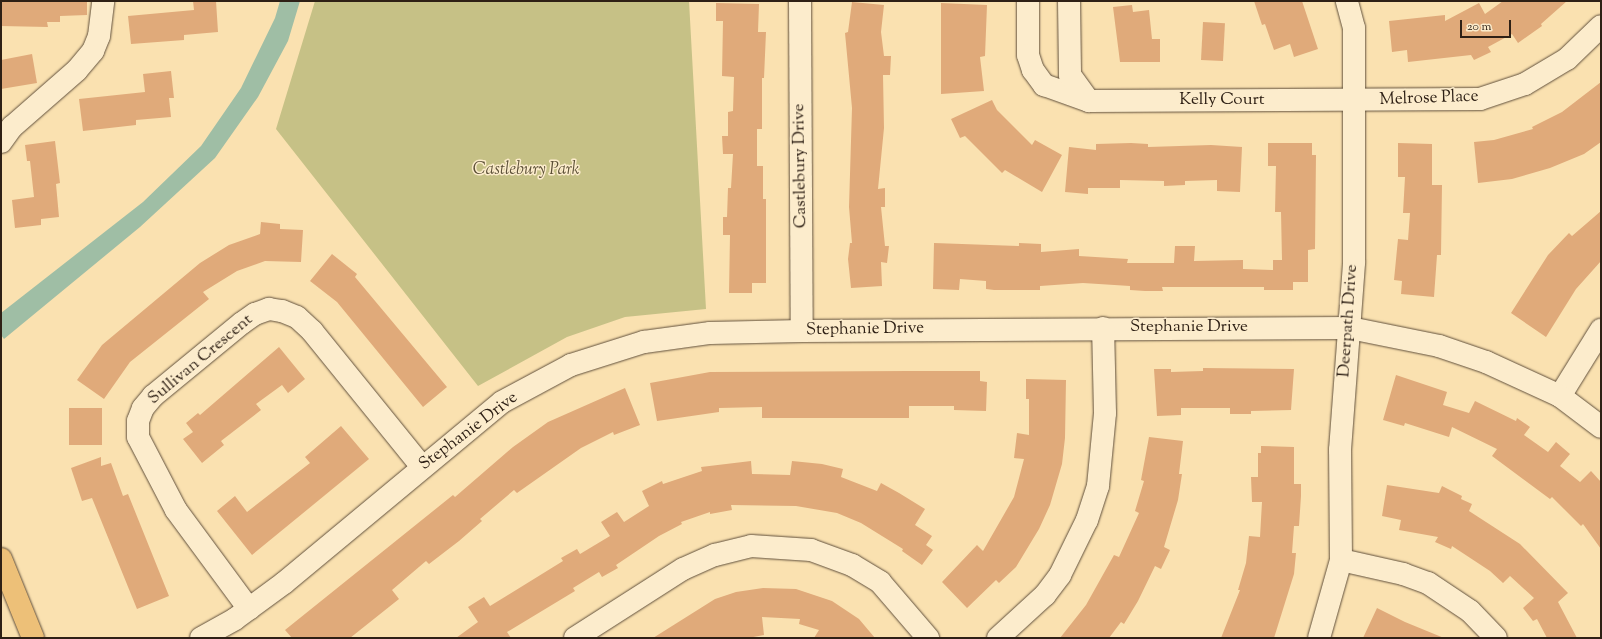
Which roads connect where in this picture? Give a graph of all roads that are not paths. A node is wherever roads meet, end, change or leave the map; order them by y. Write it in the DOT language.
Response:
graph roads {
  1 [pos="103,1"];
  2 [pos="800,1"];
  3 [pos="1028,1"];
  4 [pos="1069,1"];
  5 [pos="1346,1"];
  6 [pos="1601,26"];
  7 [pos="1089,101"];
  8 [pos="1355,101"];
  9 [pos="1,142"];
  10 [pos="1103,328"];
  11 [pos="1350,328"];
  12 [pos="1601,330"];
  13 [pos="802,331"];
  14 [pos="1560,396"];
  15 [pos="1601,427"];
  16 [pos="422,467"];
  17 [pos="1,559"];
  18 [pos="1341,560"];
  19 [pos="249,609"];
  20 [pos="33,638"];
  21 [pos="201,638"];
  22 [pos="575,638"];
  23 [pos="928,638"];
  24 [pos="998,638"];
  25 [pos="1319,638"];
  26 [pos="1496,638"];
  1 -- 9 [label="street"];
  2 -- 13 [label="street, Castlebury Drive"];
  3 -- 7 [label="street, Kelly Court"];
  4 -- 7 [label="street"];
  5 -- 8 [label="street, Deerpath Drive"];
  6 -- 8 [label="street, Melrose Place"];
  7 -- 8 [label="street, Kelly Court"];
  8 -- 11 [label="street, Deerpath Drive"];
  10 -- 11 [label="street, Stephanie Drive"];
  10 -- 13 [label="street, Stephanie Drive"];
  10 -- 24 [label="street"];
  11 -- 14 [label="street, Stephanie Drive"];
  11 -- 18 [label="street, Deerpath Drive"];
  12 -- 14 [label="street"];
  13 -- 16 [label="street, Stephanie Drive"];
  14 -- 15 [label="street, Stephanie Drive"];
  16 -- 19 [label="street, Stephanie Drive"];
  16 -- 19 [label="street, Sullivan Crescent"];
  17 -- 20 [label="main road"];
  18 -- 25 [label="street, Deerpath Drive"];
  18 -- 26 [label="street"];
  19 -- 21 [label="street, Stephanie Drive"];
  22 -- 23 [label="street"];
}
